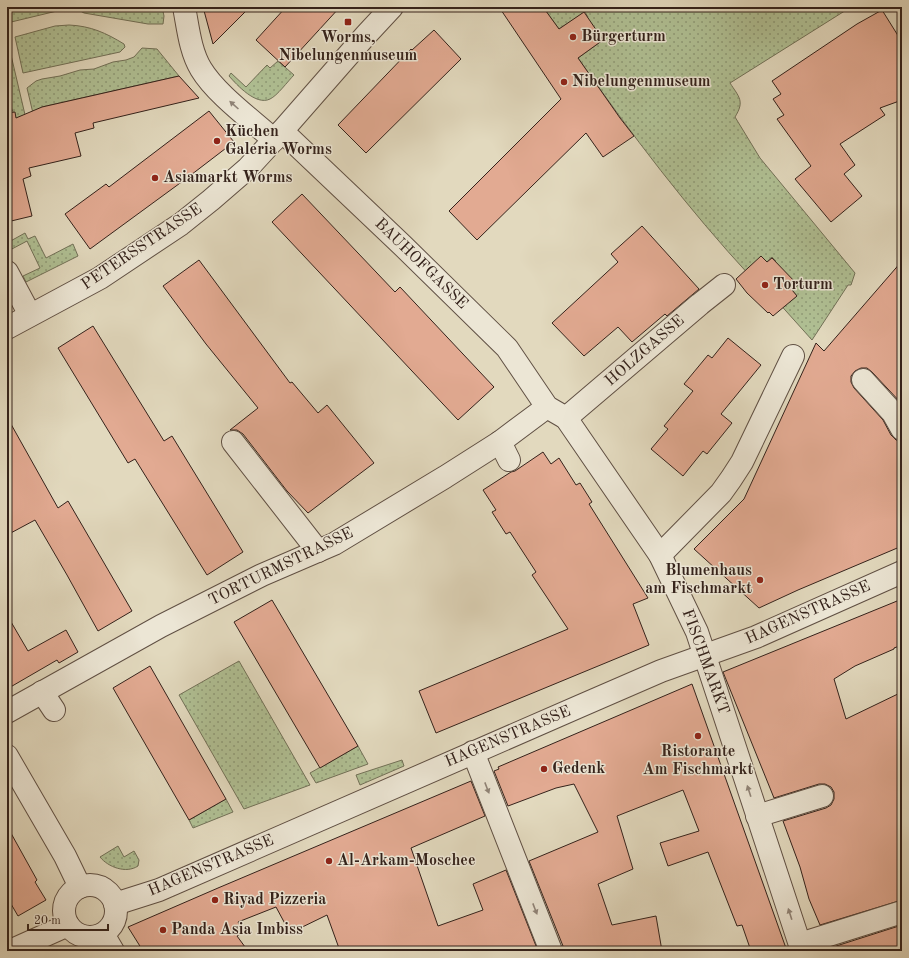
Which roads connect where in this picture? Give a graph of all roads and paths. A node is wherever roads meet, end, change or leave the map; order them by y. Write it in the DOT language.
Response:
graph roads {
  1 [pos="184,7"];
  2 [pos="392,7"];
  3 [pos="278,136"];
  4 [pos="7,272"];
  5 [pos="724,285"];
  6 [pos="30,315"];
  7 [pos="7,328"];
  8 [pos="793,356"];
  9 [pos="863,380"];
  10 [pos="547,407"];
  11 [pos="566,418"];
  12 [pos="900,418"];
  13 [pos="233,442"];
  14 [pos="318,551"];
  15 [pos="660,555"];
  16 [pos="902,572"];
  17 [pos="704,656"];
  18 [pos="42,692"];
  19 [pos="54,710"];
  20 [pos="7,712"];
  21 [pos="473,752"];
  22 [pos="7,756"];
  23 [pos="822,796"];
  24 [pos="757,816"];
  25 [pos="80,887"];
  26 [pos="116,904"];
  27 [pos="902,912"];
  28 [pos="68,925"];
  29 [pos="108,943"];
  30 [pos="801,948"];
  31 [pos="10,951"];
  32 [pos="551,951"];
  3 -- 1 [label="street, BAUHOFGASSE, one-way"];
  2 -- 3 [label="street, PETERSSTRASSE"];
  3 -- 6 [label="street, PETERSSTRASSE"];
  3 -- 10 [label="street, BAUHOFGASSE"];
  4 -- 6 [label="street"];
  5 -- 11 [label="street, HOLZGASSE"];
  6 -- 7 [label="street, PETERSSTRASSE"];
  8 -- 15 [label="street"];
  9 -- 12 [label="street"];
  10 -- 11 [label="street, FISCHMARKT"];
  10 -- 14 [label="street, TORTURMSTRASSE"];
  11 -- 15 [label="street, FISCHMARKT"];
  13 -- 14 [label="street"];
  14 -- 18 [label="street, TORTURMSTRASSE"];
  15 -- 17 [label="street, FISCHMARKT"];
  16 -- 17 [label="street, HAGENSTRASSE"];
  17 -- 21 [label="street, HAGENSTRASSE"];
  24 -- 17 [label="street, FISCHMARKT, one-way"];
  18 -- 19 [label="street"];
  18 -- 20 [label="street, TORTURMSTRASSE"];
  21 -- 26 [label="street, HAGENSTRASSE"];
  21 -- 32 [label="street, one-way"];
  22 -- 25 [label="street"];
  23 -- 24 [label="street"];
  30 -- 24 [label="street, FISCHMARKT, one-way"];
  25 -- 26 [label="street"];
  25 -- 28 [label="street"];
  26 -- 29 [label="street"];
  27 -- 30 [label="street"];
  28 -- 29 [label="street"];
  28 -- 31 [label="street"];
}
